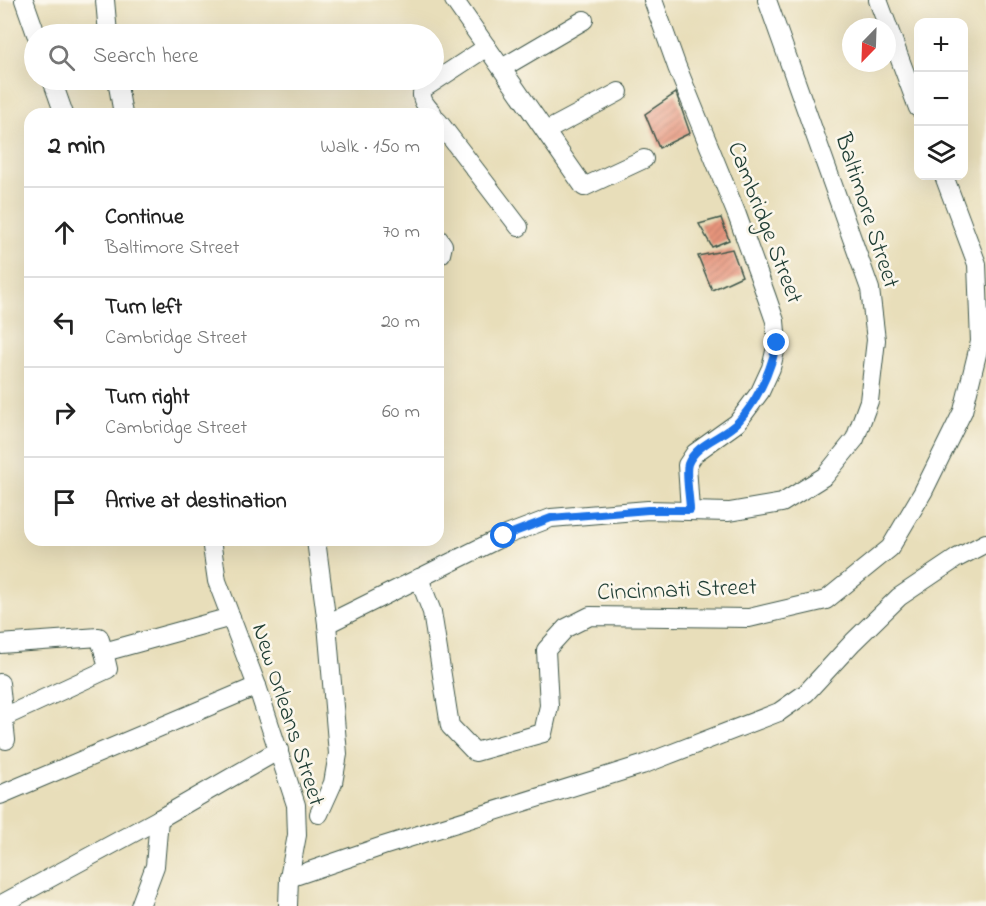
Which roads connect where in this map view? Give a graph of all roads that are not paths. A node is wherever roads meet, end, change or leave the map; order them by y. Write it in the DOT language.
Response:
graph roads {
  1 [pos="24,0"];
  2 [pos="105,0"];
  3 [pos="454,0"];
  4 [pos="653,0"];
  5 [pos="767,0"];
  6 [pos="878,0"];
  7 [pos="584,20"];
  8 [pos="32,24"];
  9 [pos="107,24"];
  10 [pos="487,47"];
  11 [pos="502,68"];
  12 [pos="444,75"];
  13 [pos="56,90"];
  14 [pos="119,90"];
  15 [pos="423,90"];
  16 [pos="619,92"];
  17 [pos="914,97"];
  18 [pos="62,108"];
  19 [pos="122,108"];
  20 [pos="428,108"];
  21 [pos="444,129"];
  22 [pos="546,131"];
  23 [pos="644,159"];
  24 [pos="946,180"];
  25 [pos="519,227"];
  26 [pos="690,510"];
  27 [pos="986,543"];
  28 [pos="212,546"];
  29 [pos="317,546"];
  30 [pos="419,578"];
  31 [pos="231,617"];
  32 [pos="327,624"];
  33 [pos="0,644"];
  34 [pos="104,652"];
  35 [pos="0,683"];
  36 [pos="258,686"];
  37 [pos="4,717"];
  38 [pos="6,740"];
  39 [pos="279,750"];
  40 [pos="0,795"];
  41 [pos="320,814"];
  42 [pos="159,819"];
  43 [pos="289,878"];
  44 [pos="0,905"];
  45 [pos="140,906"];
  46 [pos="288,906"];
  1 -- 8 [label="street"];
  2 -- 9 [label="street"];
  3 -- 10 [label="street"];
  4 -- 26 [label="street, Cambridge Street"];
  5 -- 26 [label="street, Baltimore Street"];
  6 -- 17 [label="street"];
  7 -- 11 [label="street"];
  10 -- 11 [label="street"];
  10 -- 12 [label="street"];
  11 -- 22 [label="street"];
  13 -- 18 [label="street"];
  14 -- 19 [label="street"];
  15 -- 20 [label="street"];
  16 -- 22 [label="street"];
  21 -- 25 [label="street"];
  22 -- 23 [label="street"];
  24 -- 30 [label="street, Cincinnati Street"];
  26 -- 30 [label="street, Baltimore Street"];
  27 -- 43 [label="street"];
  28 -- 31 [label="street, New Orleans Street"];
  29 -- 32 [label="street"];
  30 -- 32 [label="street, Baltimore Street"];
  31 -- 34 [label="street"];
  31 -- 36 [label="street, New Orleans Street"];
  32 -- 41 [label="street"];
  33 -- 34 [label="street"];
  34 -- 37 [label="street"];
  35 -- 37 [label="street"];
  36 -- 39 [label="street, New Orleans Street"];
  36 -- 40 [label="street"];
  37 -- 38 [label="street"];
  39 -- 42 [label="street"];
  39 -- 43 [label="street, New Orleans Street"];
  42 -- 44 [label="street"];
  42 -- 45 [label="street"];
  43 -- 46 [label="street, New Orleans Street"];
}
